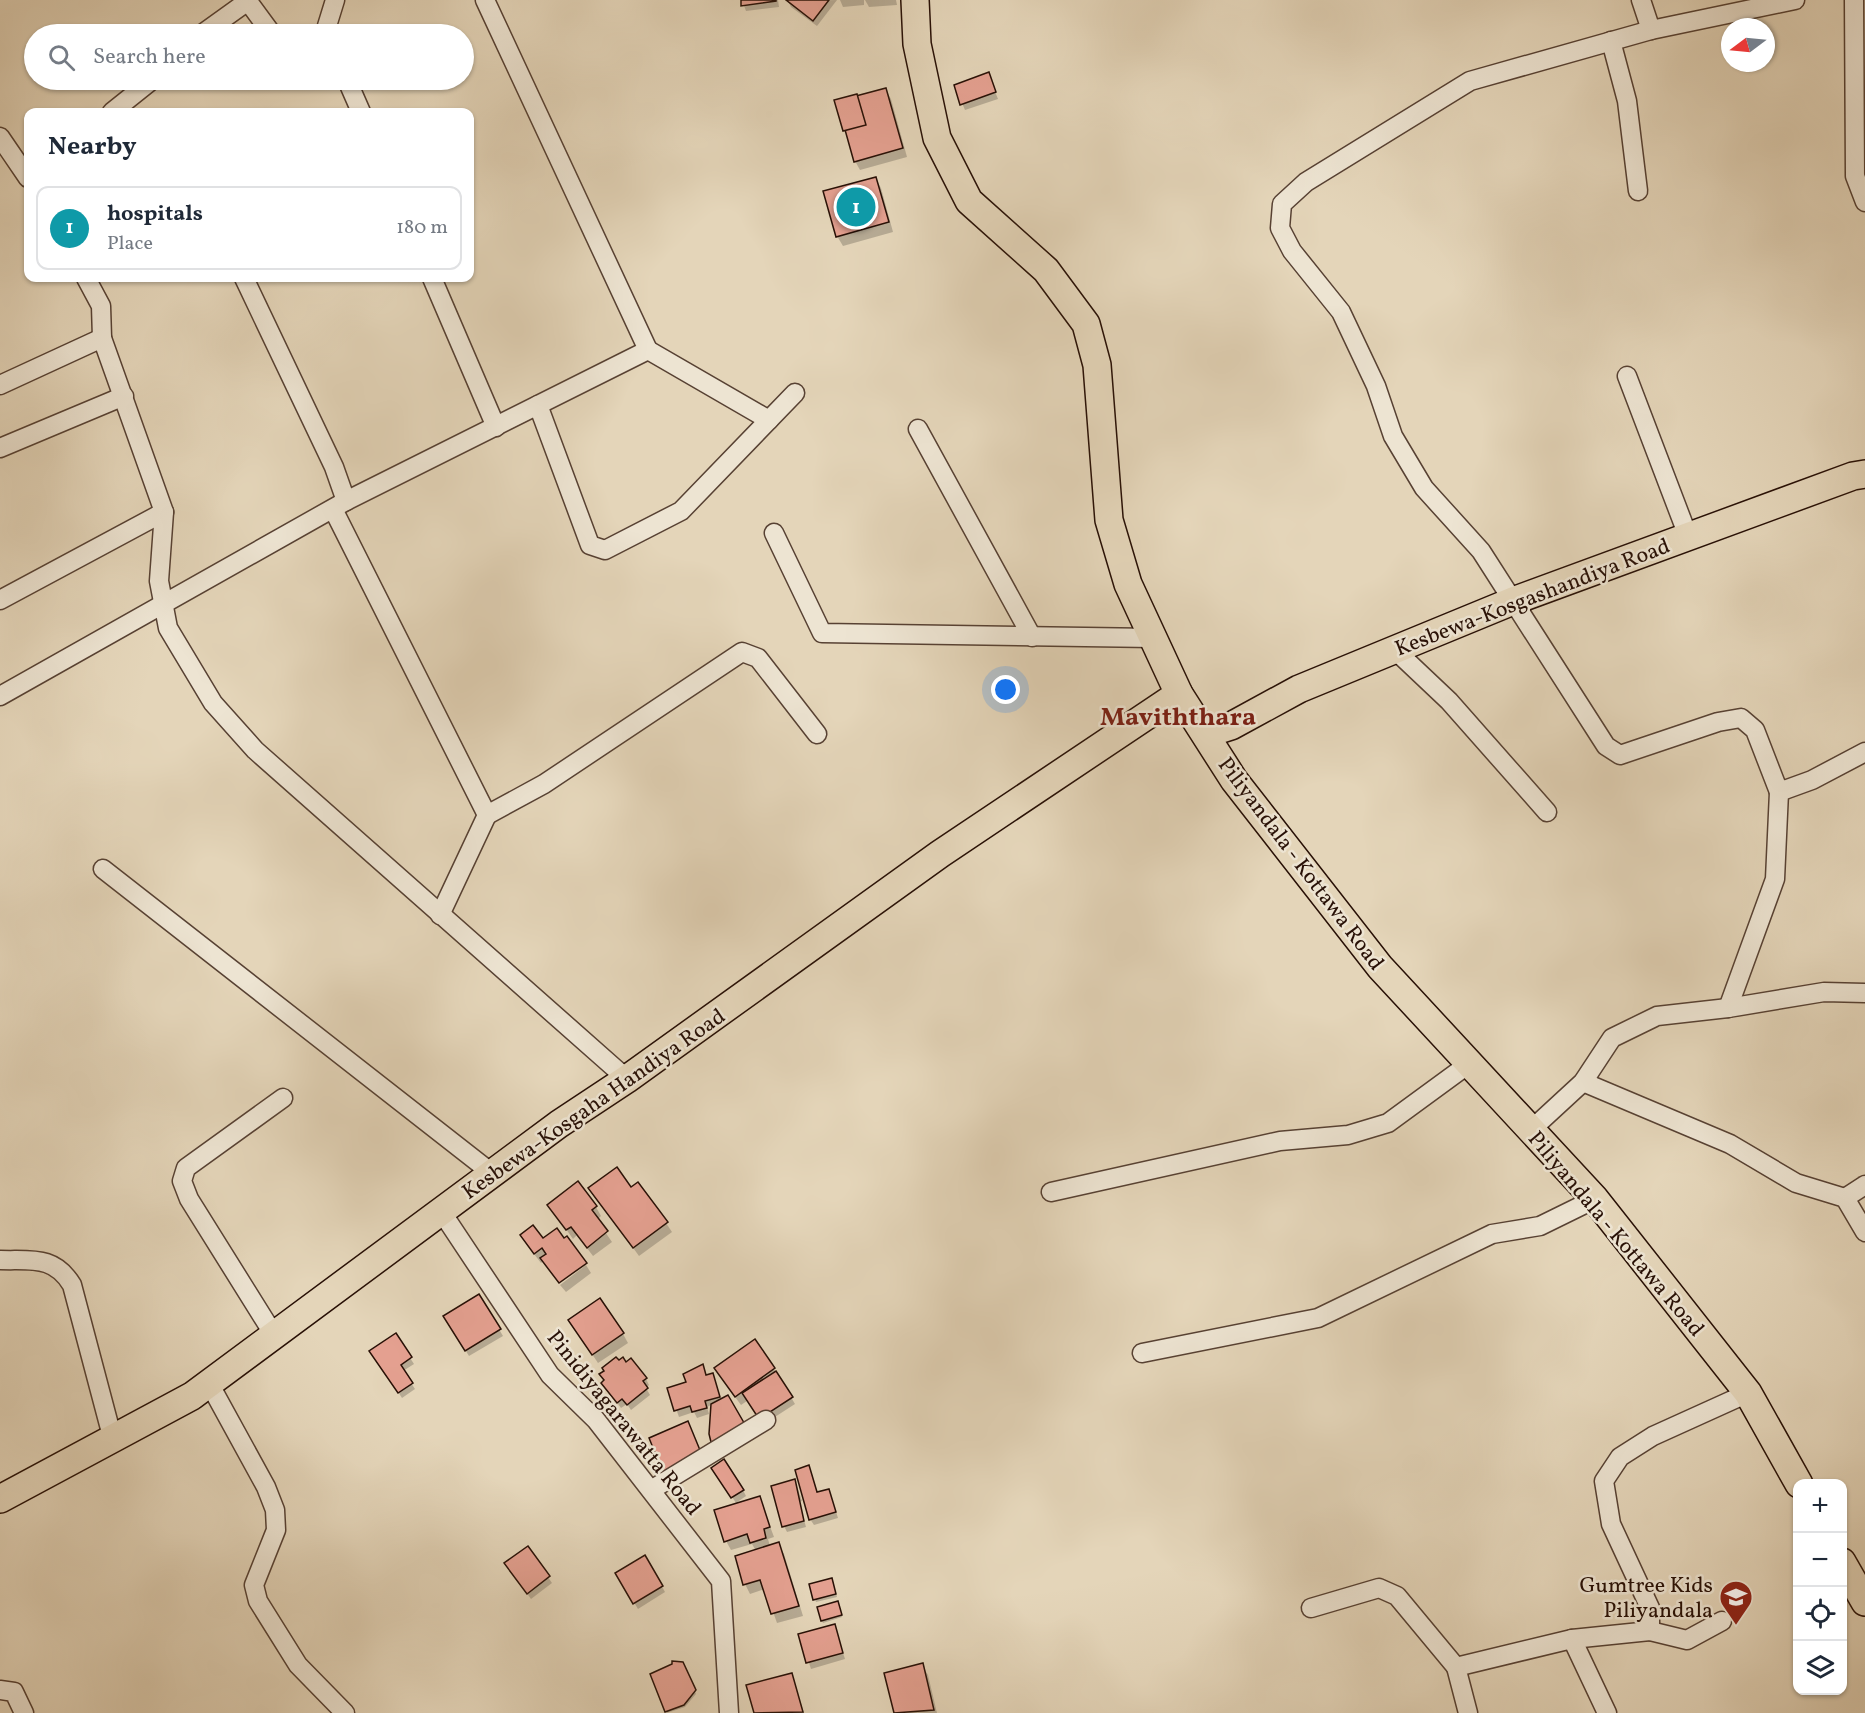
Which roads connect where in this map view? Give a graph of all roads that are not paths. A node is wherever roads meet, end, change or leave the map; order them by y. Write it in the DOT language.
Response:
graph roads {
  1 [pos="335,0"];
  2 [pos="485,0"];
  3 [pos="915,0"];
  4 [pos="1641,0"];
  5 [pos="1795,0"];
  6 [pos="1854,0"];
  7 [pos="248,1"];
  8 [pos="1710,8"];
  9 [pos="216,24"];
  10 [pos="265,24"];
  11 [pos="328,24"];
  12 [pos="1651,30"];
  13 [pos="1611,41"];
  14 [pos="1860,73"];
  15 [pos="140,90"];
  16 [pos="351,90"];
  17 [pos="117,108"];
  18 [pos="359,108"];
  19 [pos="0,137"];
  20 [pos="24,172"];
  21 [pos="1638,191"];
  22 [pos="1865,202"];
  23 [pos="88,282"];
  24 [pos="246,282"];
  25 [pos="434,282"];
  26 [pos="102,338"];
  27 [pos="648,350"];
  28 [pos="1627,376"];
  29 [pos="0,385"];
  30 [pos="795,393"];
  31 [pos="124,396"];
  32 [pos="538,405"];
  33 [pos="769,420"];
  34 [pos="496,427"];
  35 [pos="918,429"];
  36 [pos="0,448"];
  37 [pos="1865,474"];
  38 [pos="340,505"];
  39 [pos="164,512"];
  40 [pos="774,533"];
  41 [pos="1688,536"];
  42 [pos="0,600"];
  43 [pos="1513,601"];
  44 [pos="164,606"];
  45 [pos="1032,638"];
  46 [pos="1154,638"];
  47 [pos="1394,649"];
  48 [pos="1179,694"];
  49 [pos="0,696"];
  50 [pos="817,734"];
  51 [pos="1206,734"];
  52 [pos="1865,752"];
  53 [pos="1779,792"];
  54 [pos="1547,812"];
  55 [pos="487,815"];
  56 [pos="103,869"];
  57 [pos="440,915"];
  58 [pos="1865,993"];
  59 [pos="1728,1008"];
  60 [pos="1470,1063"];
  61 [pos="627,1079"];
  62 [pos="1582,1082"];
  63 [pos="283,1098"];
  64 [pos="1532,1130"];
  65 [pos="493,1174"];
  66 [pos="1865,1185"];
  67 [pos="1051,1192"];
  68 [pos="1845,1198"];
  69 [pos="1595,1199"];
  70 [pos="441,1211"];
  71 [pos="1865,1232"];
  72 [pos="0,1260"];
  73 [pos="274,1335"];
  74 [pos="1142,1353"];
  75 [pos="209,1383"];
  76 [pos="1748,1394"];
  77 [pos="766,1420"];
  78 [pos="113,1440"];
  79 [pos="1796,1479"];
  80 [pos="651,1490"];
  81 [pos="0,1499"];
  82 [pos="1847,1571"];
  83 [pos="1865,1602"];
  84 [pos="1311,1608"];
  85 [pos="1722,1621"];
  86 [pos="1650,1631"];
  87 [pos="1572,1639"];
  88 [pos="1456,1667"];
  89 [pos="0,1690"];
  90 [pos="24,1713"];
  91 [pos="345,1713"];
  92 [pos="729,1713"];
  93 [pos="1468,1713"];
  94 [pos="1607,1713"];
  1 -- 11 [label="street"];
  2 -- 27 [label="street"];
  3 -- 46 [label="main road, Piliyandala - Kottawa Road"];
  4 -- 12 [label="street"];
  5 -- 8 [label="street"];
  6 -- 14 [label="street"];
  7 -- 9 [label="street"];
  7 -- 10 [label="street"];
  8 -- 12 [label="street"];
  12 -- 13 [label="street"];
  13 -- 21 [label="street"];
  13 -- 43 [label="street"];
  14 -- 22 [label="street"];
  15 -- 17 [label="street"];
  16 -- 18 [label="street"];
  19 -- 20 [label="street"];
  23 -- 26 [label="street"];
  24 -- 38 [label="street"];
  25 -- 34 [label="street"];
  26 -- 29 [label="street"];
  26 -- 31 [label="street"];
  27 -- 32 [label="street"];
  27 -- 33 [label="street"];
  28 -- 41 [label="street"];
  30 -- 33 [label="street"];
  31 -- 36 [label="street"];
  31 -- 39 [label="street"];
  32 -- 33 [label="street"];
  32 -- 34 [label="street"];
  34 -- 38 [label="street"];
  35 -- 45 [label="street"];
  37 -- 41 [label="main road, Kesbewa-Kosgashandiya Road"];
  38 -- 44 [label="street"];
  38 -- 55 [label="street"];
  39 -- 42 [label="street"];
  39 -- 44 [label="street"];
  40 -- 45 [label="street"];
  41 -- 43 [label="main road, Kesbewa-Kosgashandiya Road"];
  43 -- 47 [label="main road, Kesbewa-Kosgashandiya Road"];
  43 -- 53 [label="street"];
  44 -- 49 [label="street"];
  44 -- 57 [label="street"];
  45 -- 46 [label="street"];
  46 -- 48 [label="main road, Piliyandala - Kottawa Road"];
  47 -- 51 [label="main road, Kesbewa-Kosgashandiya Road"];
  47 -- 54 [label="street"];
  48 -- 51 [label="main road, Piliyandala - Kottawa Road"];
  48 -- 61 [label="main road, Kesbewa-Kosgaha Handiya Road"];
  50 -- 55 [label="street"];
  51 -- 60 [label="main road, Piliyandala - Kottawa Road"];
  52 -- 53 [label="street"];
  53 -- 59 [label="street"];
  55 -- 57 [label="street"];
  56 -- 65 [label="street"];
  57 -- 61 [label="street"];
  58 -- 59 [label="street"];
  59 -- 62 [label="street"];
  60 -- 64 [label="main road, Piliyandala - Kottawa Road"];
  60 -- 67 [label="street"];
  61 -- 65 [label="main road, Kesbewa-Kosgaha Handiya Road"];
  62 -- 64 [label="street"];
  62 -- 68 [label="street"];
  63 -- 73 [label="street"];
  64 -- 69 [label="main road, Piliyandala - Kottawa Road"];
  65 -- 70 [label="main road, Kesbewa-Kosgaha Handiya Road"];
  66 -- 68 [label="street"];
  68 -- 71 [label="street"];
  69 -- 74 [label="street"];
  69 -- 76 [label="main road, Piliyandala - Kottawa Road"];
  70 -- 73 [label="main road, Kesbewa-Kosgaha Handiya Road"];
  70 -- 80 [label="street, Pinidiyagarawatta Road"];
  72 -- 78 [label="street"];
  73 -- 75 [label="main road, Kesbewa-Kosgaha Handiya Road"];
  75 -- 78 [label="main road, Kesbewa-Kosgaha Handiya Road"];
  75 -- 91 [label="street"];
  76 -- 79 [label="main road, Piliyandala - Kottawa Road"];
  76 -- 86 [label="street"];
  77 -- 80 [label="street"];
  78 -- 81 [label="main road, Kesbewa-Kosgaha Handiya Road"];
  80 -- 92 [label="street, Pinidiyagarawatta Road"];
  82 -- 83 [label="main road"];
  84 -- 88 [label="street"];
  85 -- 86 [label="street"];
  86 -- 87 [label="street"];
  87 -- 88 [label="street"];
  87 -- 94 [label="street"];
  88 -- 93 [label="street"];
  89 -- 90 [label="street"];
}
